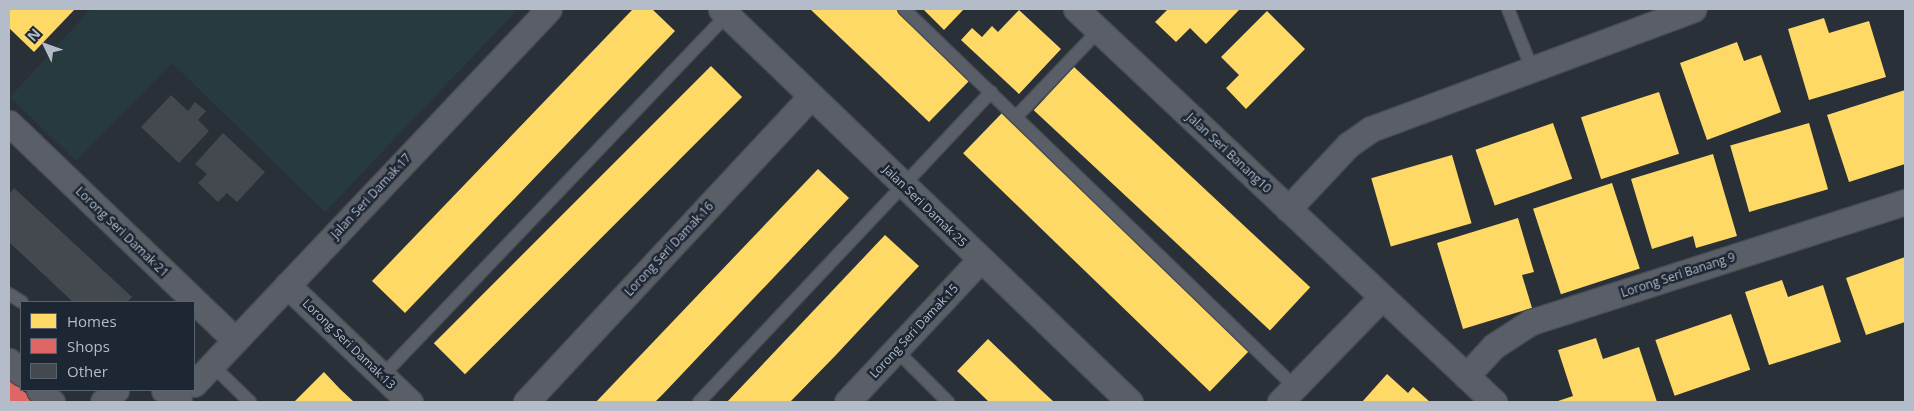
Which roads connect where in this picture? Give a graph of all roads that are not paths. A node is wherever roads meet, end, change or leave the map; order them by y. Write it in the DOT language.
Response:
graph roads {
  1 [pos="549,9"];
  2 [pos="904,9"];
  3 [pos="1076,9"];
  4 [pos="1508,9"];
  5 [pos="1693,9"];
  6 [pos="724,12"];
  7 [pos="1099,30"];
  8 [pos="1532,69"];
  9 [pos="991,92"];
  10 [pos="811,96"];
  11 [pos="1016,117"];
  12 [pos="9,123"];
  13 [pos="904,184"];
  14 [pos="1905,202"];
  15 [pos="1288,209"];
  16 [pos="981,259"];
  17 [pos="287,285"];
  18 [pos="9,294"];
  19 [pos="20,301"];
  20 [pos="1389,304"];
  21 [pos="236,340"];
  22 [pos="896,350"];
  23 [pos="9,361"];
  24 [pos="212,365"];
  25 [pos="20,372"];
  26 [pos="382,376"];
  27 [pos="1466,376"];
  28 [pos="195,380"];
  29 [pos="115,391"];
  30 [pos="1288,394"];
  31 [pos="103,402"];
  32 [pos="250,402"];
  33 [pos="410,402"];
  34 [pos="526,402"];
  35 [pos="699,402"];
  36 [pos="847,402"];
  37 [pos="948,402"];
  38 [pos="1130,402"];
  39 [pos="1494,402"];
  1 -- 17 [label="street, Jalan Seri Damak 17"];
  2 -- 9 [label="lane"];
  3 -- 7 [label="street, Jalan Seri Banang10"];
  4 -- 8 [label="lane"];
  5 -- 8 [label="street"];
  6 -- 10 [label="street, Jalan Seri Damak 25"];
  6 -- 26 [label="lane"];
  7 -- 11 [label="lane"];
  7 -- 15 [label="street, Jalan Seri Banang10"];
  8 -- 15 [label="street"];
  9 -- 11 [label="lane"];
  9 -- 13 [label="lane"];
  10 -- 13 [label="street, Jalan Seri Damak 25"];
  10 -- 34 [label="street, Lorong Seri Damak 16"];
  11 -- 30 [label="lane"];
  12 -- 21 [label="street, Lorong Seri Damak 21"];
  13 -- 16 [label="street, Jalan Seri Damak 25"];
  13 -- 35 [label="lane"];
  14 -- 27 [label="street, Lorong Seri Banang 9"];
  15 -- 20 [label="street, Jalan Seri Banang10"];
  16 -- 22 [label="street, Lorong Seri Damak 15"];
  16 -- 38 [label="street, Jalan Seri Damak 25"];
  17 -- 21 [label="street, Jalan Seri Damak 17"];
  17 -- 26 [label="street, Lorong Seri Damak 13"];
  18 -- 19 [label="lane"];
  20 -- 27 [label="street, Jalan Seri Banang10"];
  20 -- 30 [label="street"];
  21 -- 24 [label="street, Jalan Seri Damak 17"];
  22 -- 36 [label="street, Lorong Seri Damak 15"];
  22 -- 37 [label="lane"];
  23 -- 25 [label="street"];
  24 -- 28 [label="street, Jalan Seri Damak 17"];
  24 -- 32 [label="lane"];
  26 -- 33 [label="street, Lorong Seri Damak 13"];
  27 -- 39 [label="street, Jalan Seri Banang10"];
  29 -- 31 [label="street"];
}
